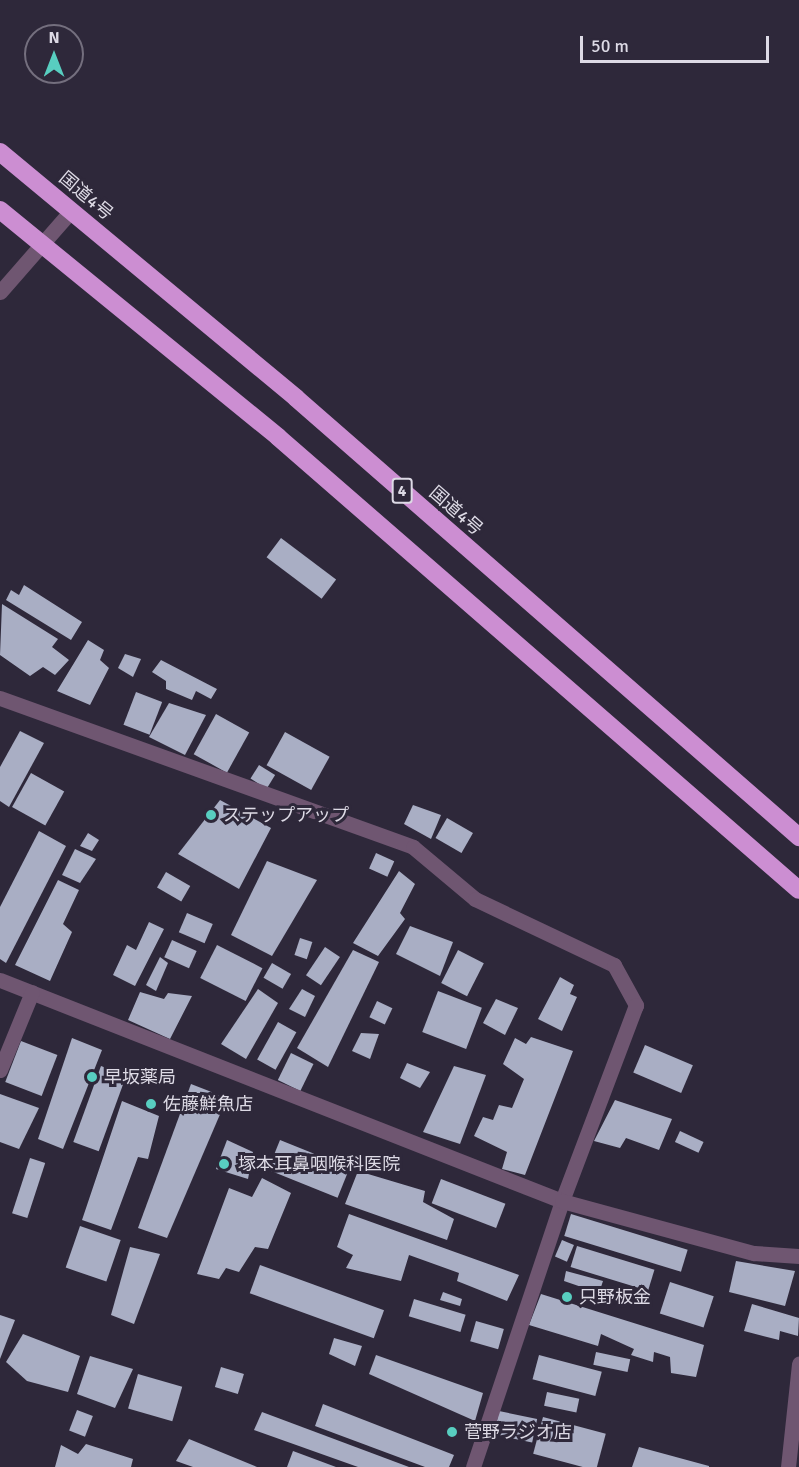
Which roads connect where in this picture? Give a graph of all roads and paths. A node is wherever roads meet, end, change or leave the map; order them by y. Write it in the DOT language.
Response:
graph roads {
  1 [pos="0,152"];
  2 [pos="0,210"];
  3 [pos="71,211"];
  4 [pos="42,245"];
  5 [pos="0,292"];
  6 [pos="0,698"];
  7 [pos="799,837"];
  8 [pos="799,890"];
  9 [pos="0,980"];
  10 [pos="32,992"];
  11 [pos="0,1070"];
  12 [pos="562,1202"];
  13 [pos="799,1256"];
  14 [pos="799,1364"];
  15 [pos="472,1467"];
  16 [pos="788,1467"];
  1 -- 3 [label="highway, 国道4号 / 4"];
  2 -- 4 [label="highway, 4"];
  3 -- 4 [label="street"];
  3 -- 7 [label="highway, 国道4号 / 4"];
  4 -- 5 [label="street"];
  4 -- 8 [label="highway, 4"];
  6 -- 12 [label="street"];
  9 -- 10 [label="street"];
  10 -- 11 [label="street"];
  10 -- 12 [label="street"];
  12 -- 13 [label="street"];
  12 -- 15 [label="street"];
  14 -- 16 [label="street"];
}
